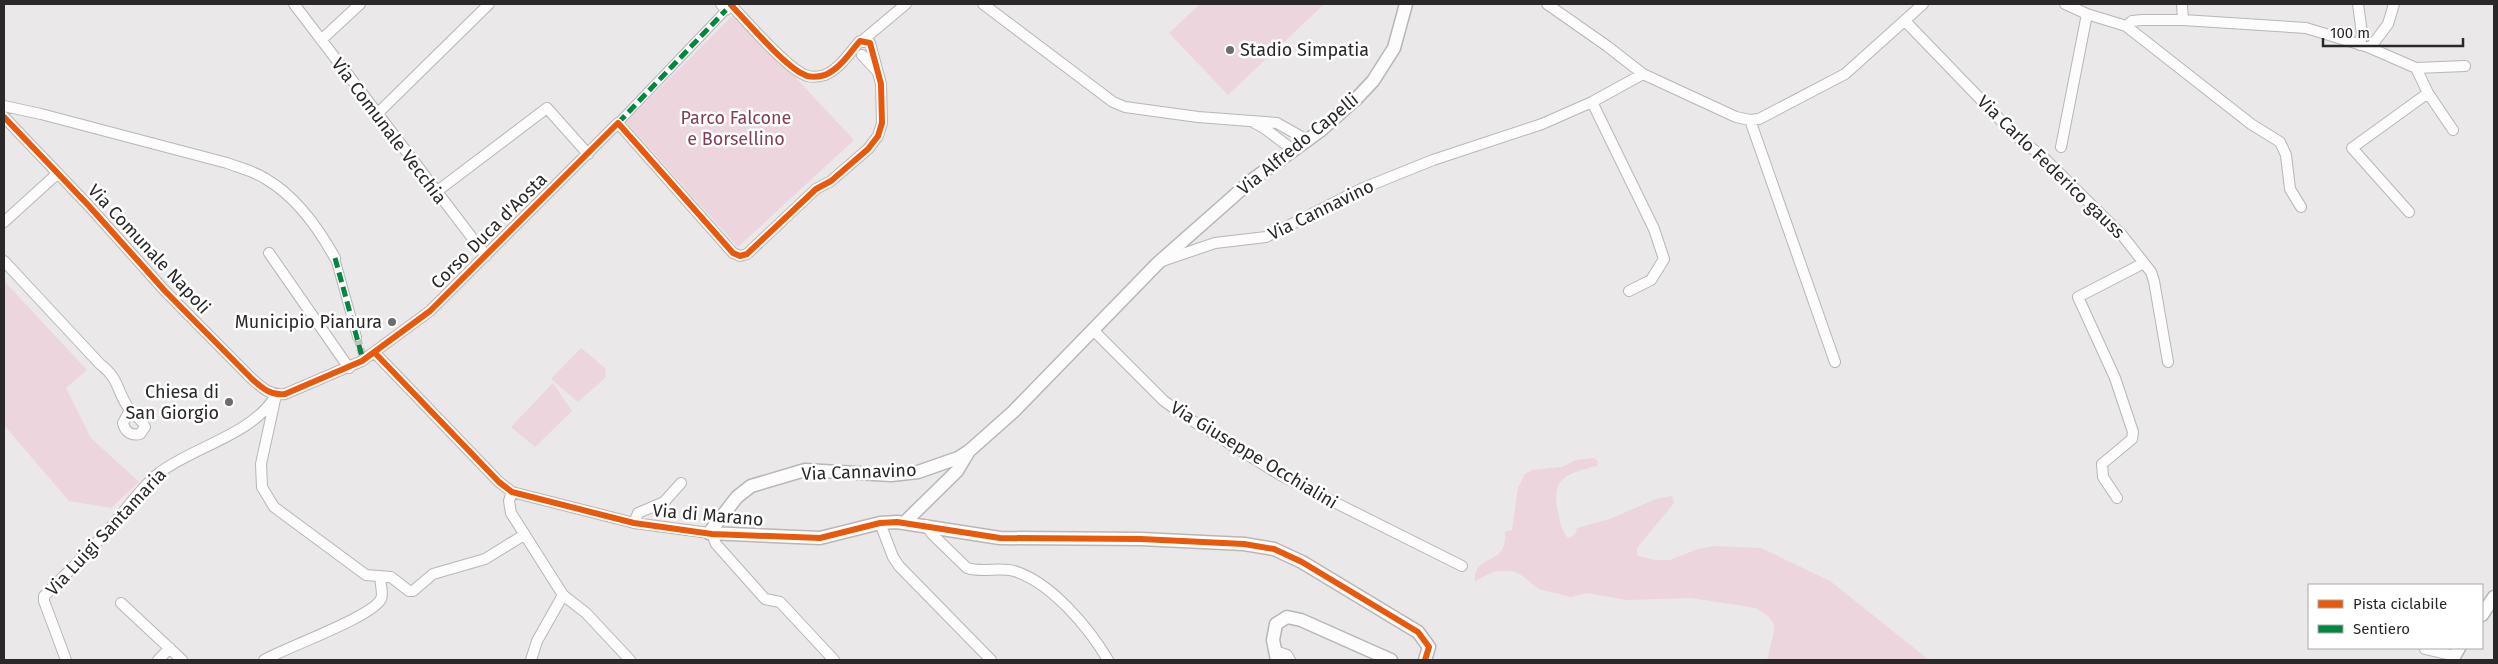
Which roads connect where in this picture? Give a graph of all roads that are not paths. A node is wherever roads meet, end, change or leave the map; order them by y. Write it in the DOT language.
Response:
graph roads {
  1 [pos="294,4"];
  2 [pos="360,4"];
  3 [pos="489,4"];
  4 [pos="906,4"];
  5 [pos="982,4"];
  6 [pos="1406,4"];
  7 [pos="1547,4"];
  8 [pos="1923,4"];
  9 [pos="2065,4"];
  10 [pos="2182,4"];
  11 [pos="2358,4"];
  12 [pos="2394,4"];
  13 [pos="728,6"];
  14 [pos="2087,14"];
  15 [pos="2183,20"];
  16 [pos="1905,21"];
  17 [pos="2126,26"];
  18 [pos="321,40"];
  19 [pos="2360,44"];
  20 [pos="866,45"];
  21 [pos="2370,48"];
  22 [pos="2465,66"];
  23 [pos="2416,68"];
  24 [pos="1643,74"];
  25 [pos="2428,93"];
  26 [pos="1592,102"];
  27 [pos="4,106"];
  28 [pos="377,114"];
  29 [pos="4,117"];
  30 [pos="1750,120"];
  31 [pos="1252,122"];
  32 [pos="618,124"];
  33 [pos="2453,130"];
  34 [pos="1307,140"];
  35 [pos="2061,147"];
  36 [pos="1293,150"];
  37 [pos="588,154"];
  38 [pos="58,173"];
  39 [pos="436,192"];
  40 [pos="2301,207"];
  41 [pos="2409,212"];
  42 [pos="4,222"];
  43 [pos="269,254"];
  44 [pos="486,256"];
  45 [pos="335,258"];
  46 [pos="4,261"];
  47 [pos="1158,262"];
  48 [pos="2144,263"];
  49 [pos="1629,291"];
  50 [pos="1092,330"];
  51 [pos="357,337"];
  52 [pos="375,353"];
  53 [pos="1835,362"];
  54 [pos="2168,362"];
  55 [pos="349,368"];
  56 [pos="276,395"];
  57 [pos="130,410"];
  58 [pos="969,451"];
  59 [pos="681,483"];
  60 [pos="512,492"];
  61 [pos="2117,498"];
  62 [pos="904,522"];
  63 [pos="634,523"];
  64 [pos="880,523"];
  65 [pos="926,525"];
  66 [pos="710,533"];
  67 [pos="524,535"];
  68 [pos="1462,566"];
  69 [pos="381,576"];
  70 [pos="564,595"];
  71 [pos="2494,597"];
  72 [pos="121,603"];
  73 [pos="2483,614"];
  74 [pos="170,648"];
  75 [pos="2425,649"];
  76 [pos="2455,655"];
  77 [pos="1276,656"];
  78 [pos="66,660"];
  79 [pos="158,660"];
  80 [pos="182,660"];
  81 [pos="264,660"];
  82 [pos="531,660"];
  83 [pos="630,660"];
  84 [pos="834,660"];
  85 [pos="991,660"];
  86 [pos="1108,660"];
  87 [pos="1290,660"];
  88 [pos="1391,660"];
  89 [pos="1425,660"];
  1 -- 18 [label="street, Via Comunale Vecchia"];
  2 -- 18 [label="street"];
  3 -- 28 [label="street"];
  4 -- 20 [label="street"];
  5 -- 31 [label="street"];
  6 -- 34 [label="street, Via Alfredo Capelli"];
  7 -- 24 [label="street"];
  8 -- 16 [label="street"];
  9 -- 14 [label="street"];
  10 -- 15 [label="street"];
  11 -- 19 [label="street"];
  12 -- 21 [label="street"];
  13 -- 20 [label="street"];
  13 -- 32 [label="street, Corso Duca d'Aosta"];
  14 -- 17 [label="street"];
  14 -- 35 [label="street"];
  15 -- 17 [label="street"];
  15 -- 19 [label="street"];
  16 -- 30 [label="street"];
  16 -- 48 [label="street, Via Carlo Federico gauss"];
  17 -- 40 [label="street"];
  18 -- 28 [label="street, Via Comunale Vecchia"];
  19 -- 21 [label="street"];
  20 -- 32 [label="street"];
  21 -- 23 [label="street"];
  22 -- 23 [label="street"];
  23 -- 25 [label="street"];
  24 -- 26 [label="street, Via Cannavino"];
  24 -- 30 [label="street"];
  25 -- 33 [label="street"];
  25 -- 41 [label="street"];
  26 -- 47 [label="street, Via Cannavino"];
  26 -- 49 [label="street"];
  27 -- 45 [label="street"];
  28 -- 39 [label="street, Via Comunale Vecchia"];
  29 -- 38 [label="street, Via Comunale Napoli"];
  30 -- 53 [label="street"];
  31 -- 34 [label="street"];
  31 -- 36 [label="street"];
  32 -- 37 [label="street, Corso Duca d'Aosta"];
  34 -- 36 [label="street, Via Alfredo Capelli"];
  36 -- 47 [label="street, Via Alfredo Capelli"];
  37 -- 39 [label="street"];
  37 -- 44 [label="street, Corso Duca d'Aosta"];
  38 -- 42 [label="street"];
  38 -- 56 [label="street, Via Comunale Napoli"];
  39 -- 44 [label="street, Via Comunale Vecchia"];
  43 -- 55 [label="street"];
  44 -- 52 [label="street, Corso Duca d'Aosta"];
  45 -- 51 [label="street"];
  46 -- 57 [label="street"];
  47 -- 50 [label="street, Via Cannavino"];
  48 -- 54 [label="street, Via Carlo Federico gauss"];
  48 -- 61 [label="street"];
  50 -- 58 [label="street, Via Cannavino"];
  50 -- 68 [label="street, Via Giuseppe Occhialini"];
  52 -- 55 [label="street, Corso Duca d'Aosta"];
  52 -- 60 [label="street"];
  55 -- 56 [label="street, Corso Duca d'Aosta"];
  56 -- 69 [label="street"];
  56 -- 78 [label="street, Via Luigi Santamaria"];
  58 -- 62 [label="street, Via Cannavino"];
  58 -- 66 [label="street, Via Cannavino"];
  59 -- 63 [label="street"];
  60 -- 63 [label="street, Via di Marano"];
  60 -- 67 [label="street"];
  62 -- 64 [label="street, Via di Marano"];
  62 -- 65 [label="street, Via di Marano"];
  63 -- 66 [label="street, Via di Marano"];
  64 -- 66 [label="street, Via di Marano"];
  64 -- 85 [label="street"];
  65 -- 86 [label="street"];
  65 -- 89 [label="street, Via di Marano"];
  66 -- 84 [label="street"];
  67 -- 69 [label="street"];
  67 -- 70 [label="street"];
  69 -- 81 [label="street"];
  70 -- 82 [label="street"];
  70 -- 83 [label="street"];
  71 -- 73 [label="street"];
  72 -- 74 [label="street"];
  74 -- 79 [label="street"];
  74 -- 80 [label="street"];
  75 -- 76 [label="street"];
  77 -- 87 [label="street"];
  77 -- 88 [label="street"];
}
